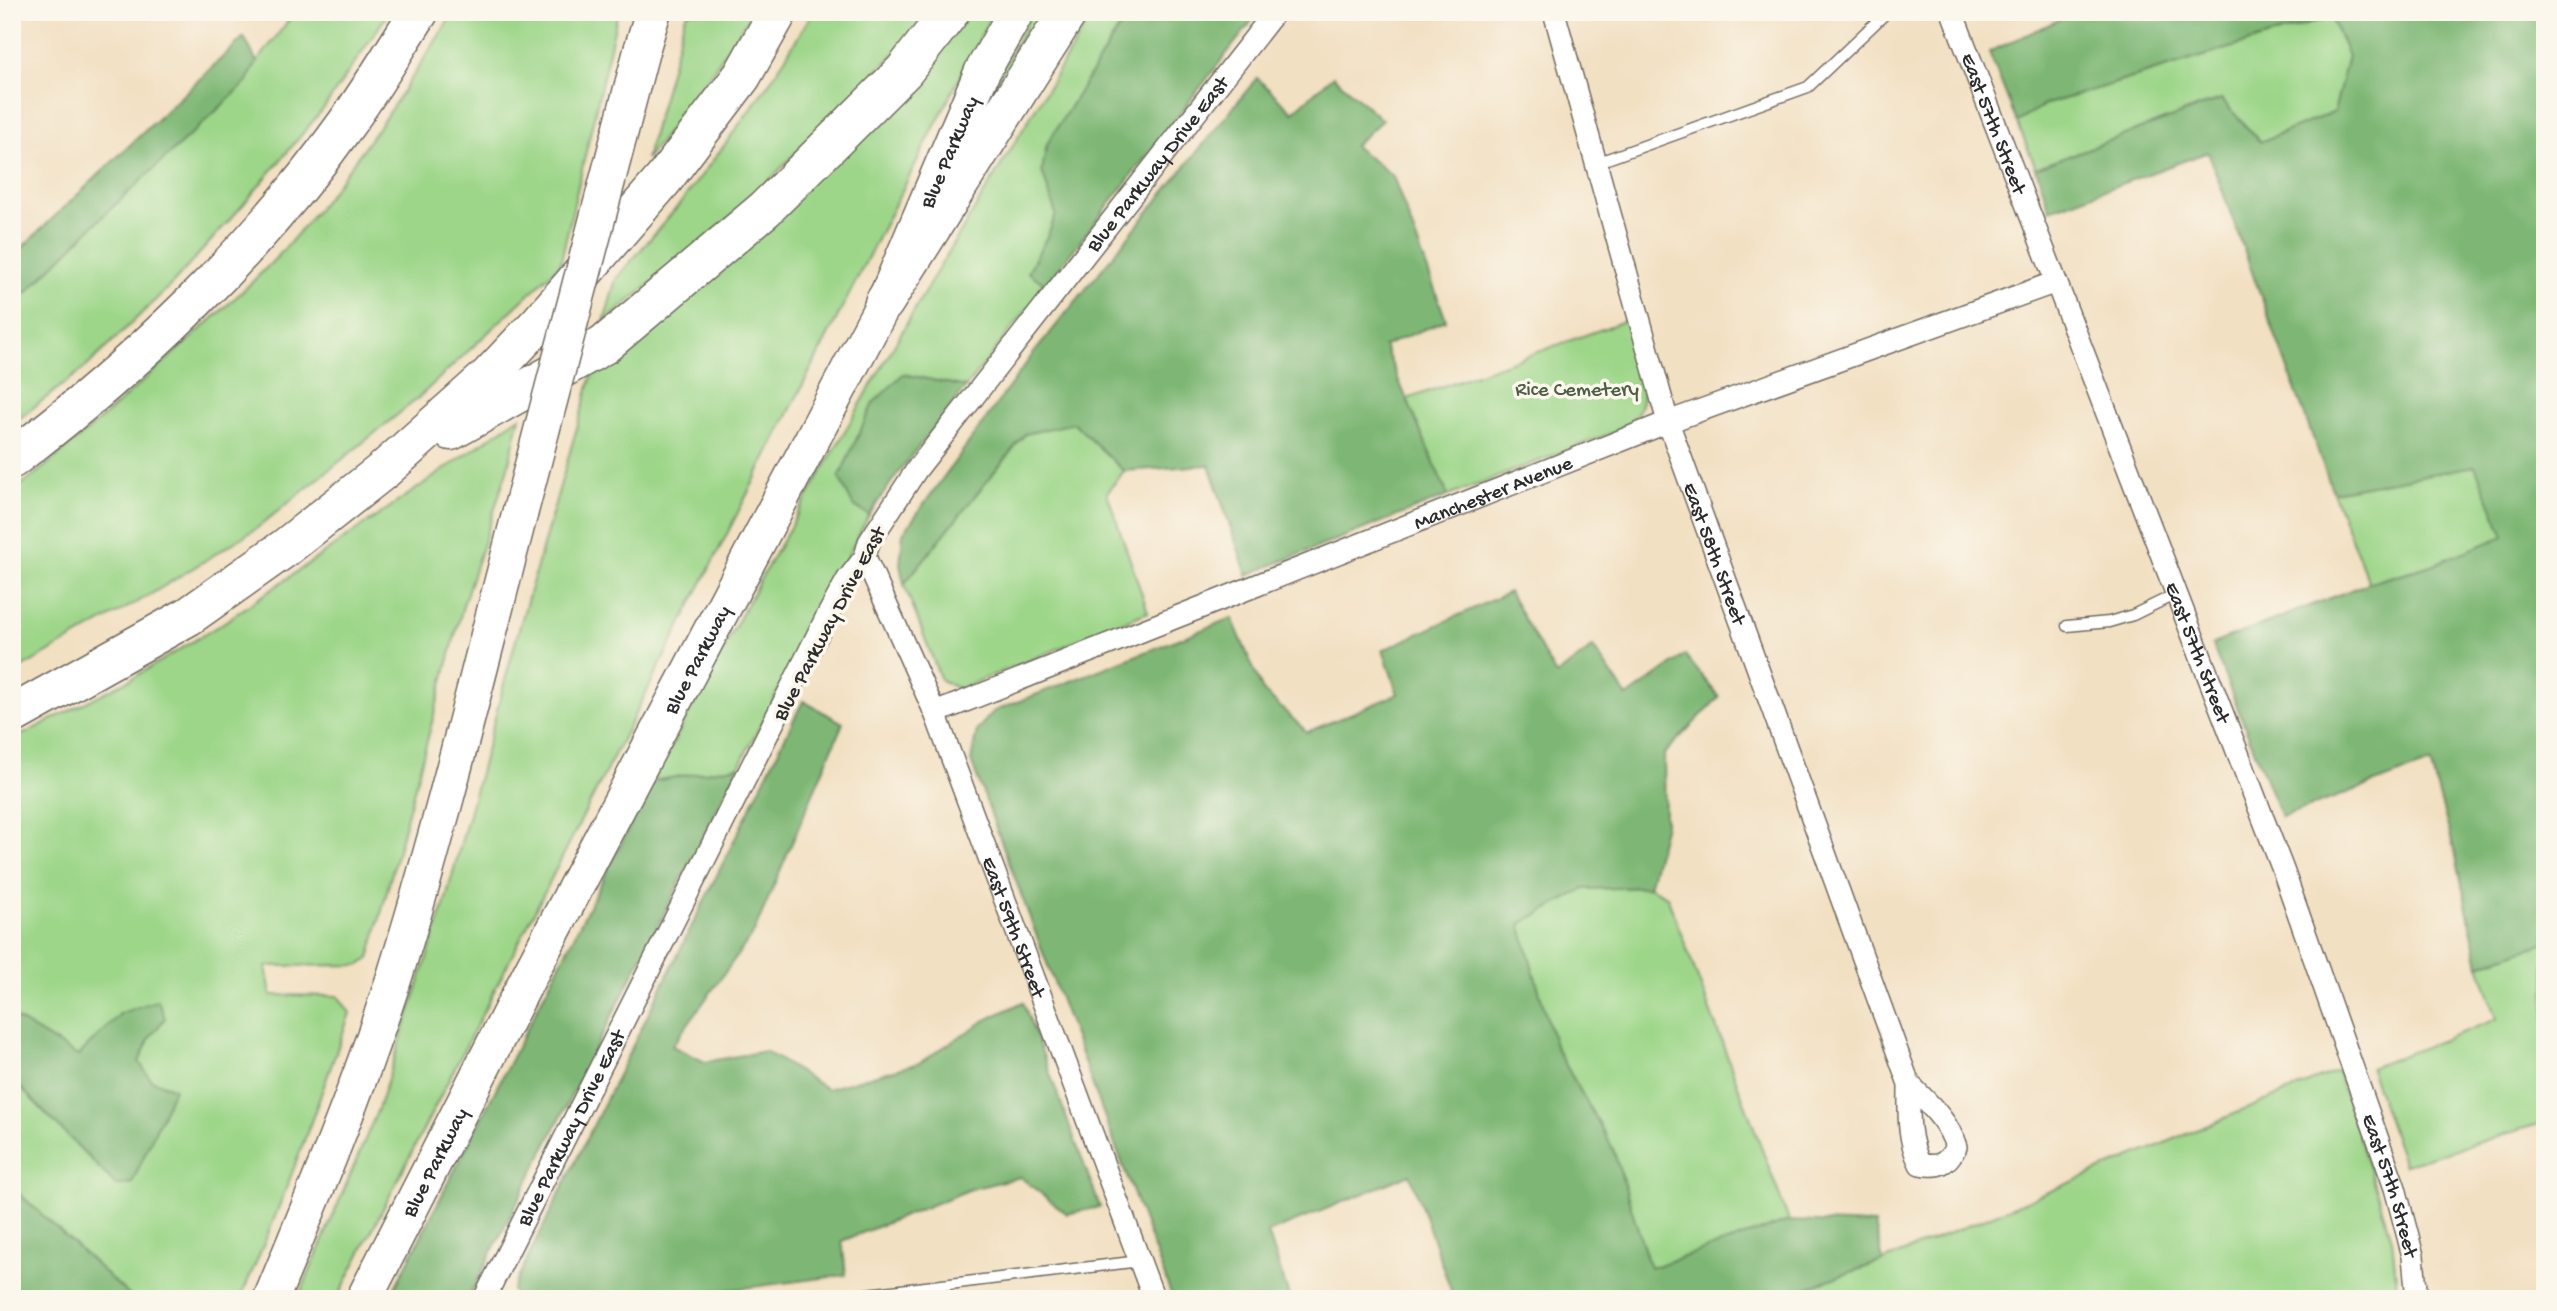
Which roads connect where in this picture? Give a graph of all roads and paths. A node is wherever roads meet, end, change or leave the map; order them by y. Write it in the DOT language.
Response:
graph roads {
  1 [pos="419,12"];
  2 [pos="653,12"];
  3 [pos="778,12"];
  4 [pos="950,12"];
  5 [pos="1016,12"];
  6 [pos="1068,12"];
  7 [pos="1275,12"];
  8 [pos="1554,12"];
  9 [pos="1887,12"];
  10 [pos="1952,12"];
  11 [pos="1596,163"];
  12 [pos="2056,282"];
  13 [pos="884,303"];
  14 [pos="1668,422"];
  15 [pos="12,460"];
  16 [pos="386,469"];
  17 [pos="865,557"];
  18 [pos="2176,594"];
  19 [pos="2067,626"];
  20 [pos="935,713"];
  21 [pos="12,715"];
  22 [pos="1909,1084"];
  23 [pos="1140,1261"];
  24 [pos="271,1299"];
  25 [pos="364,1299"];
  26 [pos="484,1299"];
  27 [pos="826,1299"];
  28 [pos="1154,1299"];
  29 [pos="2417,1299"];
  1 -- 15 [label="highway"];
  2 -- 24 [label="highway, bridge"];
  3 -- 16 [label="highway"];
  4 -- 16 [label="highway"];
  5 -- 13 [label="highway, Blue Parkway"];
  6 -- 13 [label="highway"];
  7 -- 17 [label="street, Blue Parkway Drive East"];
  8 -- 11 [label="street, East 58th Street"];
  9 -- 11 [label="lane"];
  10 -- 12 [label="street, East 57th Street"];
  11 -- 14 [label="street, East 58th Street"];
  12 -- 14 [label="street, Manchester Avenue"];
  12 -- 18 [label="street, East 57th Street"];
  13 -- 25 [label="highway, Blue Parkway"];
  14 -- 20 [label="street, Manchester Avenue"];
  14 -- 22 [label="street, East 58th Street"];
  16 -- 21 [label="highway"];
  17 -- 20 [label="street, East 59th Street"];
  17 -- 26 [label="street, Blue Parkway Drive East"];
  18 -- 19 [label="lane"];
  18 -- 29 [label="street, East 57th Street"];
  20 -- 23 [label="street, East 59th Street"];
  23 -- 27 [label="lane"];
  23 -- 28 [label="street, East 59th Street"];
}
